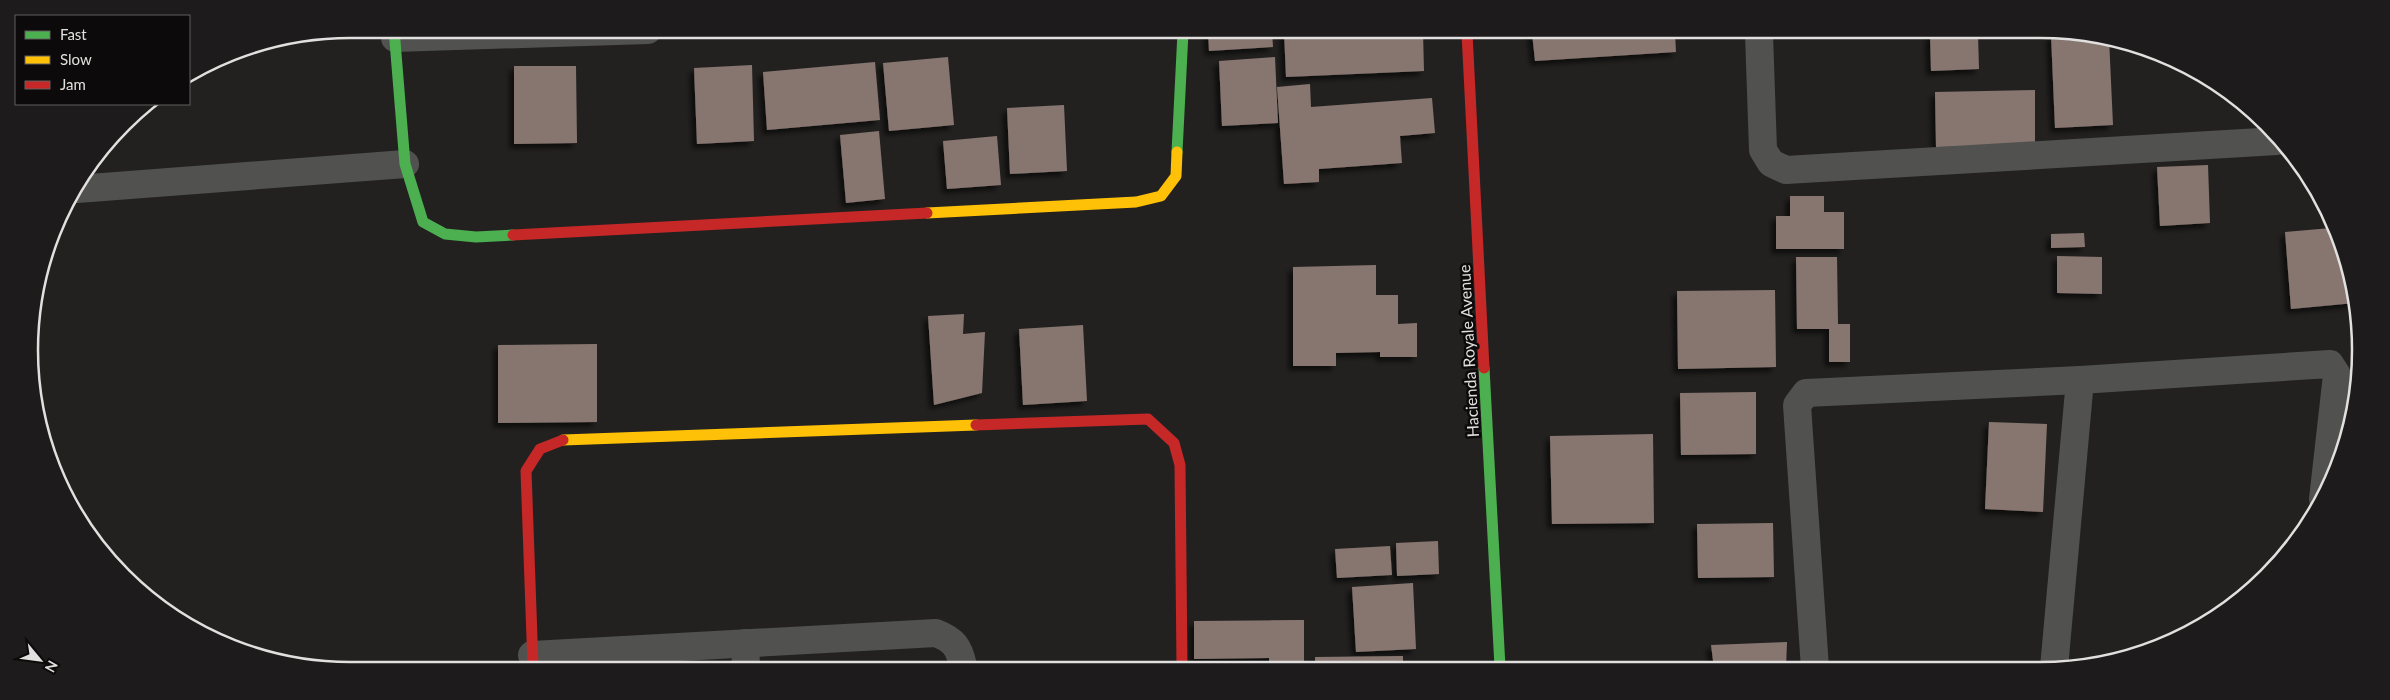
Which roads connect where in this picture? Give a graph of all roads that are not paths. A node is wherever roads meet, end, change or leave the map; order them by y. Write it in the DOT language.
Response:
graph roads {
  1 [pos="395,38"];
  2 [pos="1183,38"];
  3 [pos="1467,38"];
  4 [pos="1759,38"];
  5 [pos="2272,141"];
  6 [pos="404,164"];
  7 [pos="83,188"];
  8 [pos="2080,380"];
  9 [pos="2325,477"];
  10 [pos="746,655"];
  11 [pos="532,660"];
  12 [pos="962,662"];
  13 [pos="1182,662"];
  14 [pos="1500,662"];
  15 [pos="1814,662"];
  16 [pos="2055,662"];
  1 -- 6 [label="street"];
  2 -- 6 [label="street"];
  3 -- 14 [label="street, Hacienda Royale Avenue"];
  4 -- 5 [label="street"];
  6 -- 7 [label="street"];
  8 -- 9 [label="street"];
  8 -- 15 [label="street"];
  8 -- 16 [label="street"];
  10 -- 11 [label="street"];
  10 -- 12 [label="street"];
  11 -- 13 [label="street"];
}
